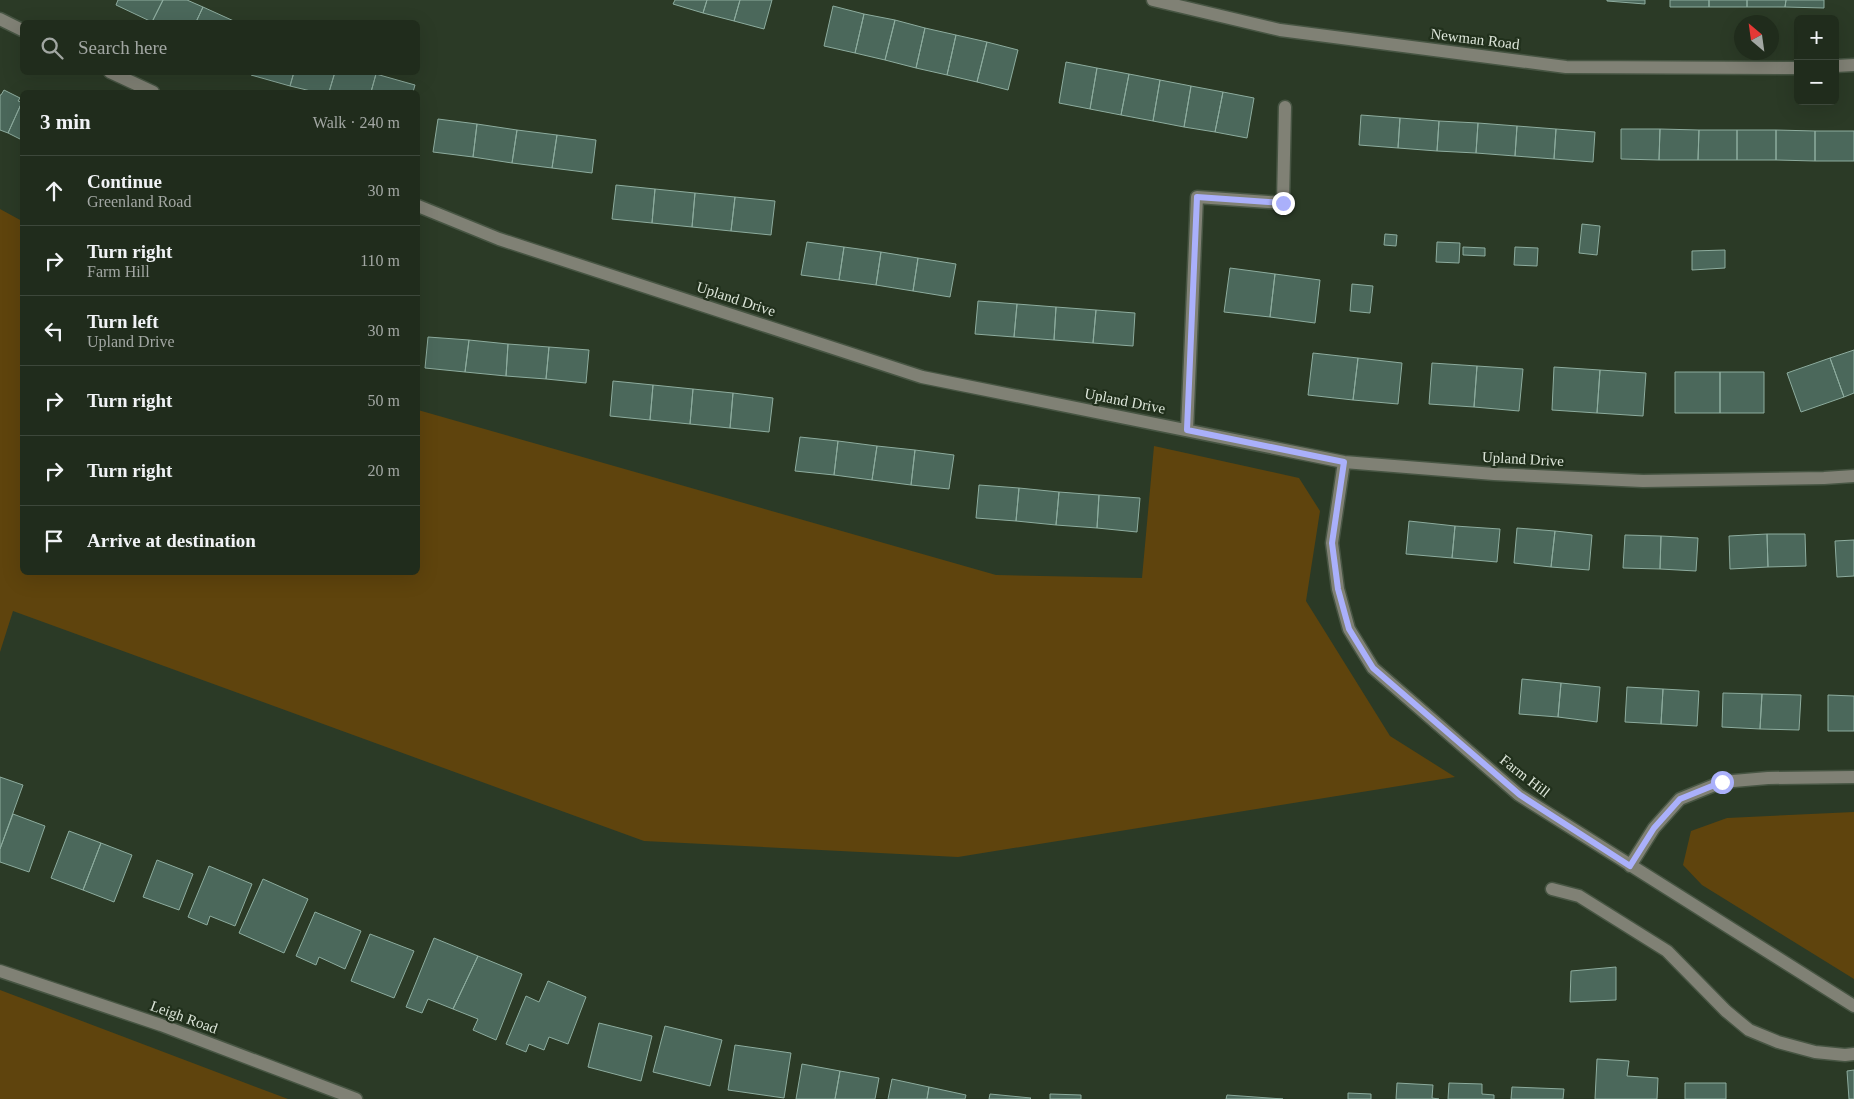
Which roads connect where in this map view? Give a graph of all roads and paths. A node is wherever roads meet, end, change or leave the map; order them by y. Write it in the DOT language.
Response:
graph roads {
  1 [pos="1161,1"];
  2 [pos="0,19"];
  3 [pos="20,29"];
  4 [pos="1854,65"];
  5 [pos="1839,66"];
  6 [pos="1794,68"];
  7 [pos="116,75"];
  8 [pos="148,90"];
  9 [pos="1284,107"];
  10 [pos="420,207"];
  11 [pos="1187,430"];
  12 [pos="1344,462"];
  13 [pos="1854,476"];
  14 [pos="1854,777"];
  15 [pos="1630,866"];
  16 [pos="1552,889"];
  17 [pos="0,971"];
  18 [pos="1854,1006"];
  19 [pos="1854,1054"];
  20 [pos="356,1099"];
  1 -- 6 [label="street, Newman Road"];
  2 -- 3 [label="street"];
  4 -- 5 [label="street"];
  7 -- 8 [label="street"];
  9 -- 11 [label="street"];
  10 -- 11 [label="street, Upland Drive"];
  11 -- 12 [label="street, Upland Drive"];
  12 -- 13 [label="street, Upland Drive"];
  12 -- 15 [label="street, Farm Hill"];
  14 -- 15 [label="street"];
  15 -- 18 [label="street, Farm Hill"];
  16 -- 19 [label="street"];
  17 -- 20 [label="street, Leigh Road"];
}
